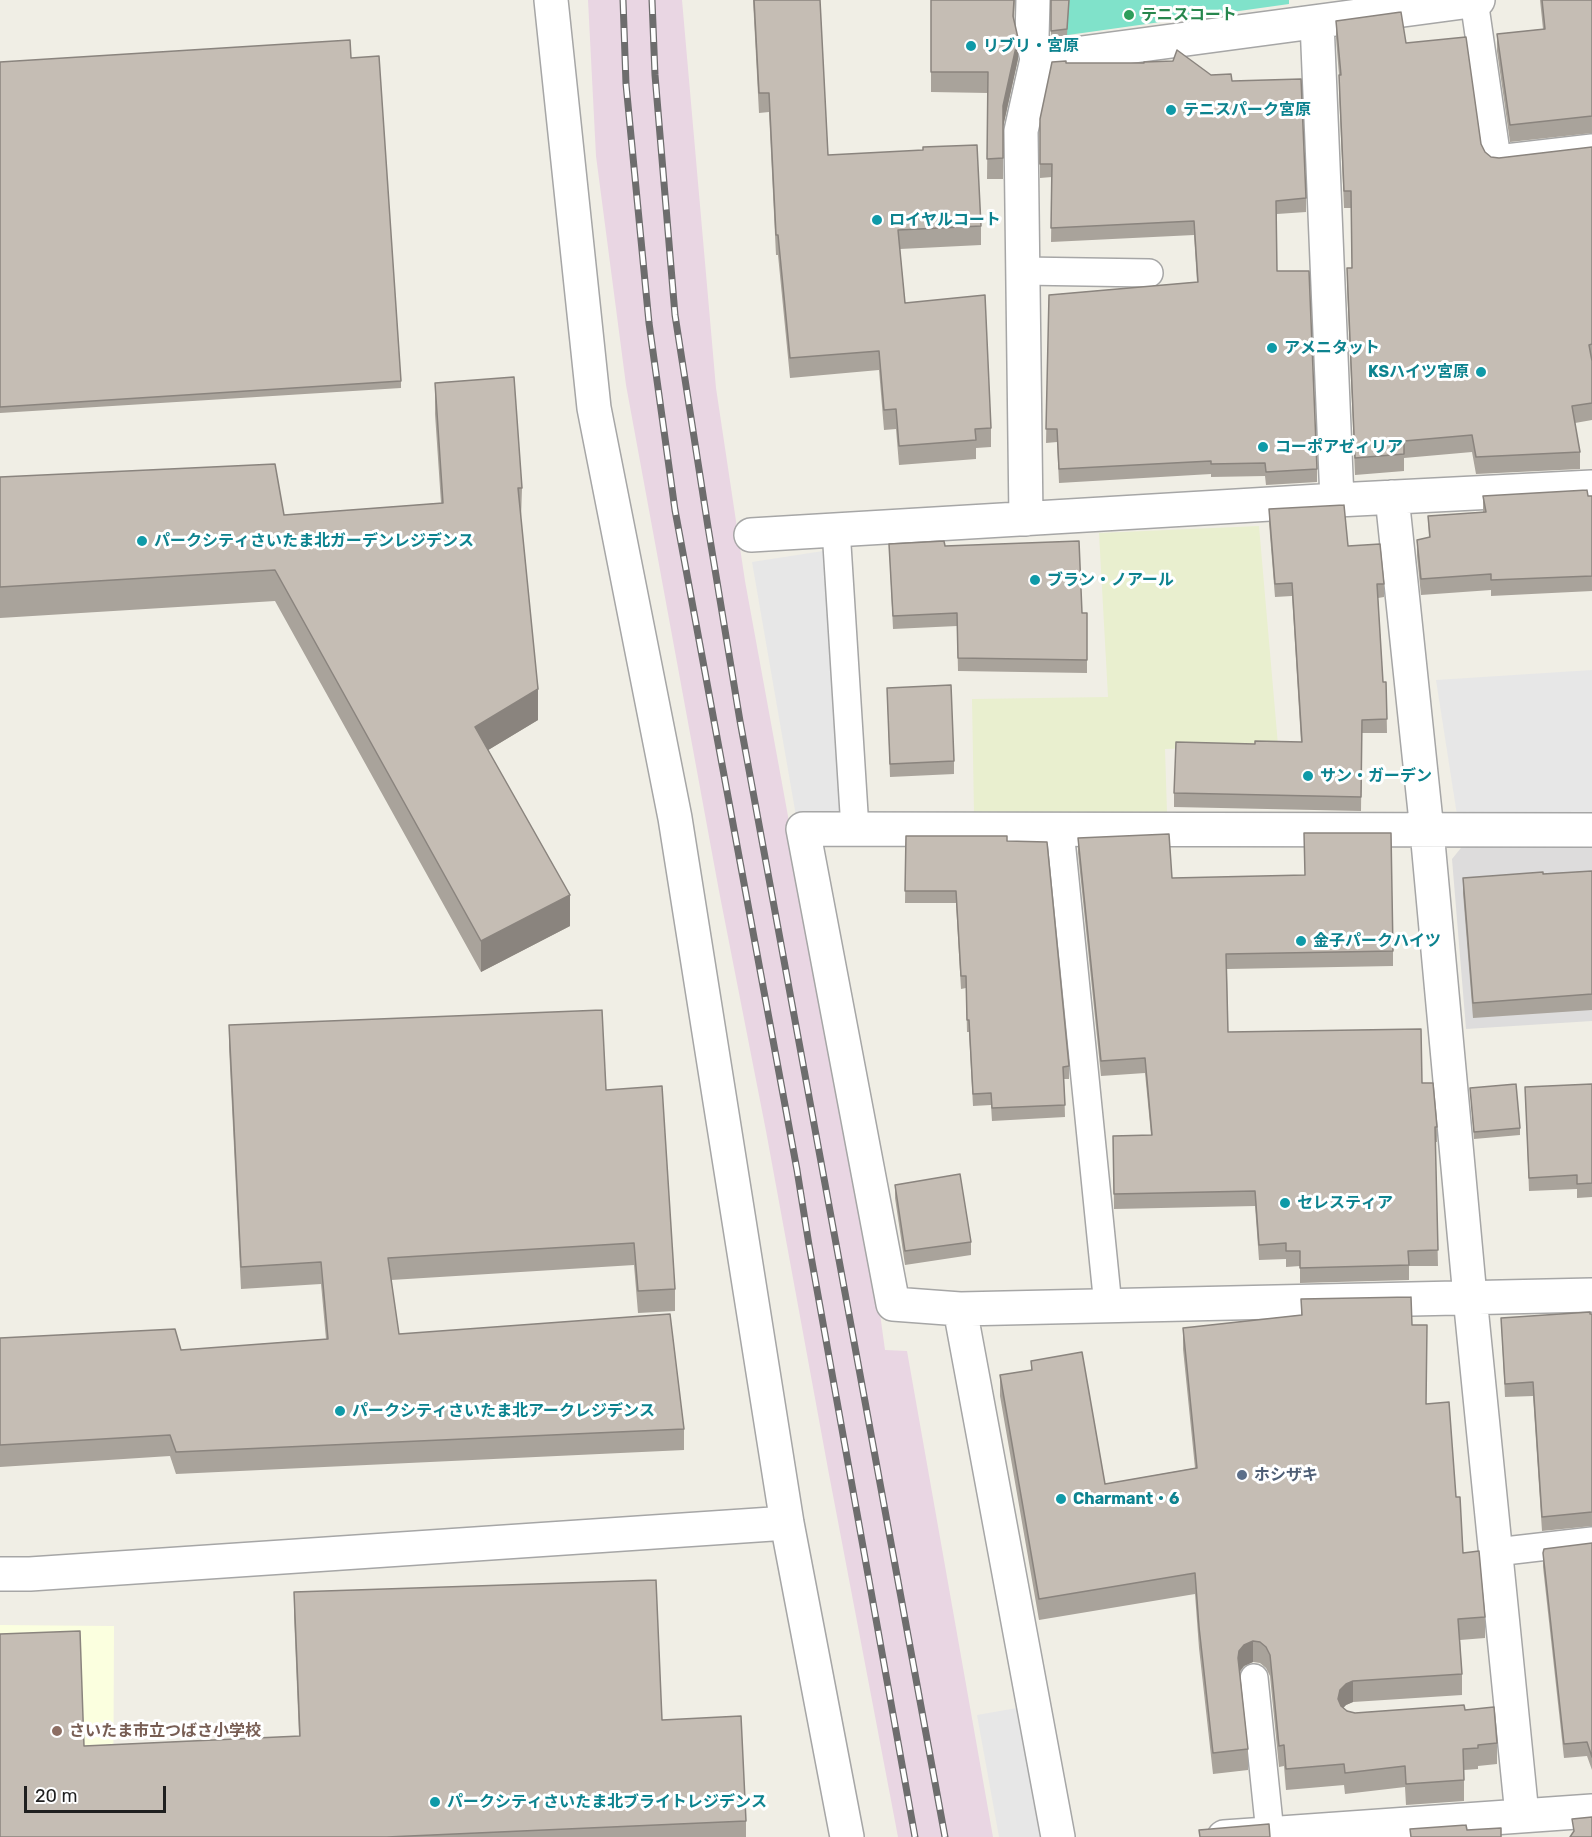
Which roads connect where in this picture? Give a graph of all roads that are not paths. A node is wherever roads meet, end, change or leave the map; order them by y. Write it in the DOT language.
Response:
graph roads {
  1 [pos="551,0"];
  2 [pos="1033,0"];
  3 [pos="1476,0"];
  4 [pos="1317,21"];
  5 [pos="1037,59"];
  6 [pos="1592,148"];
  7 [pos="1023,272"];
  8 [pos="1149,273"];
  9 [pos="1592,487"];
  10 [pos="1392,497"];
  11 [pos="1337,500"];
  12 [pos="1026,519"];
  13 [pos="836,529"];
  14 [pos="751,535"];
  15 [pos="855,829"];
  16 [pos="1060,830"];
  17 [pos="1592,830"];
  18 [pos="1427,831"];
  19 [pos="1592,1295"];
  20 [pos="1470,1297"];
  21 [pos="1108,1306"];
  22 [pos="960,1309"];
  23 [pos="787,1523"];
  24 [pos="1592,1541"];
  25 [pos="1497,1552"];
  26 [pos="0,1574"];
  27 [pos="1254,1678"];
  28 [pos="1592,1810"];
  29 [pos="1523,1826"];
  30 [pos="1270,1833"];
  31 [pos="847,1837"];
  32 [pos="1058,1837"];
  33 [pos="1224,1837"];
  1 -- 23 [label="street"];
  2 -- 5 [label="street"];
  3 -- 4 [label="street"];
  3 -- 6 [label="lane"];
  4 -- 5 [label="street"];
  4 -- 11 [label="street"];
  5 -- 7 [label="street"];
  7 -- 8 [label="lane"];
  7 -- 12 [label="street"];
  9 -- 10 [label="street"];
  10 -- 11 [label="street"];
  10 -- 18 [label="street"];
  11 -- 12 [label="street"];
  12 -- 13 [label="street"];
  13 -- 14 [label="street"];
  13 -- 15 [label="lane"];
  15 -- 16 [label="street"];
  15 -- 22 [label="street"];
  16 -- 18 [label="street"];
  16 -- 21 [label="lane"];
  17 -- 18 [label="street"];
  18 -- 20 [label="street"];
  19 -- 20 [label="street"];
  20 -- 21 [label="street"];
  20 -- 25 [label="street"];
  21 -- 22 [label="street"];
  22 -- 32 [label="street"];
  23 -- 26 [label="street"];
  23 -- 31 [label="street"];
  24 -- 25 [label="lane"];
  25 -- 29 [label="street"];
  27 -- 30 [label="lane"];
  28 -- 29 [label="street"];
  29 -- 30 [label="street"];
  30 -- 33 [label="street"];
}
